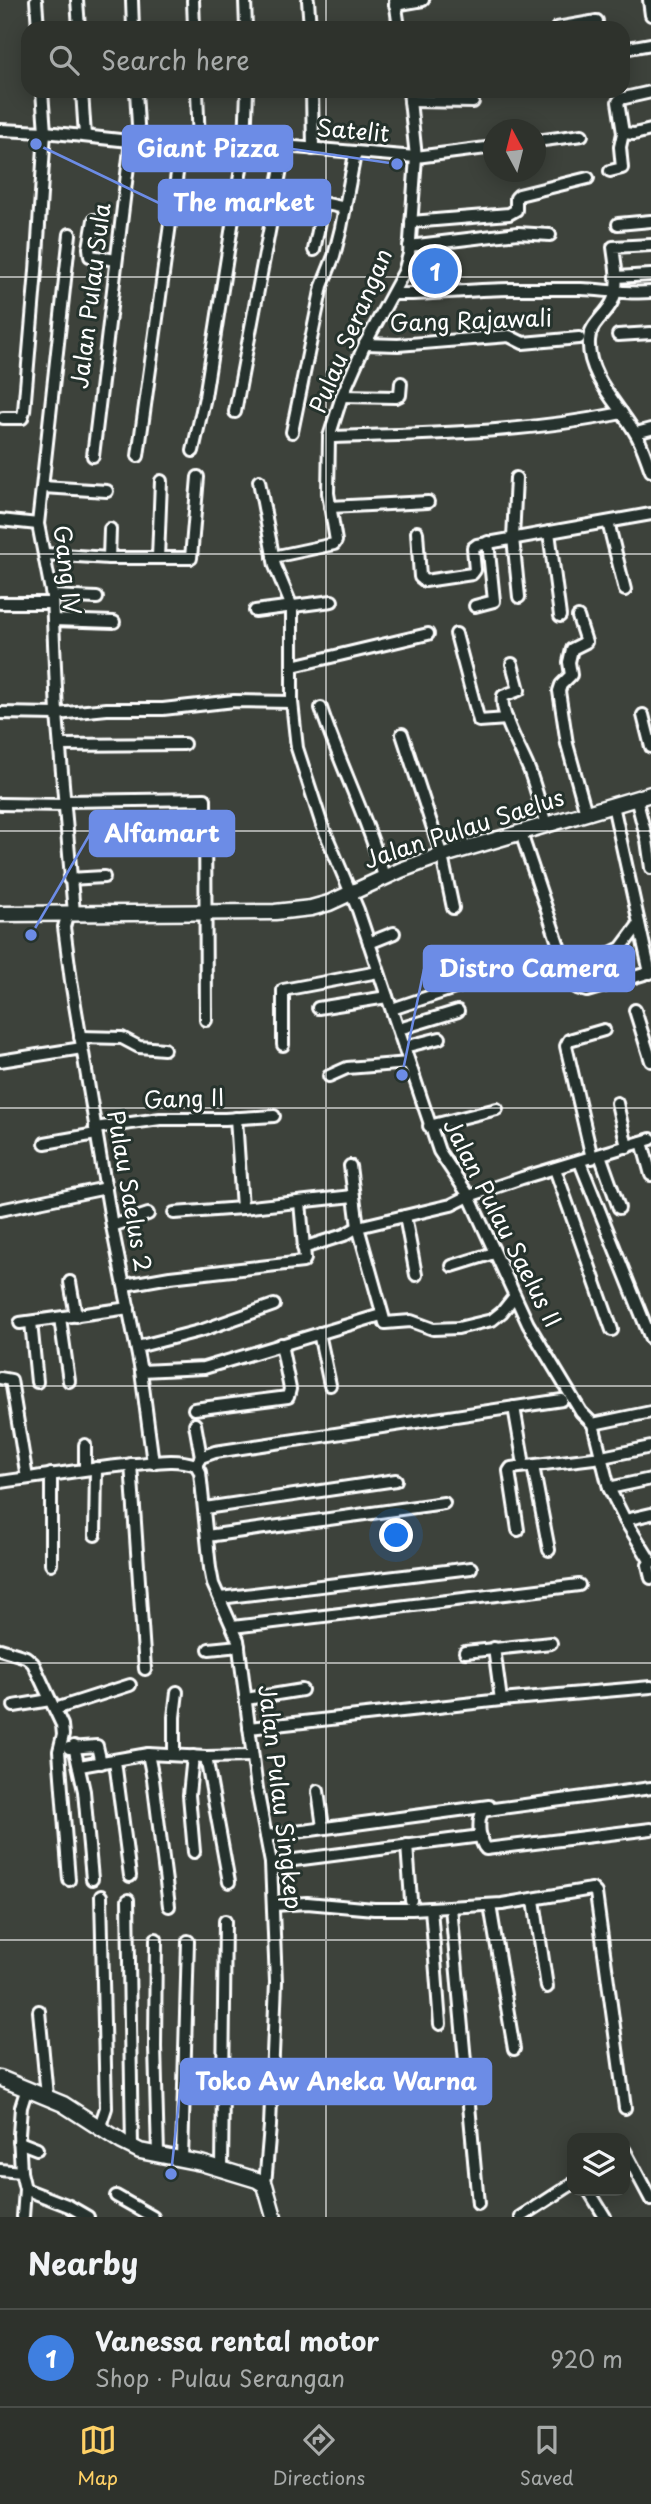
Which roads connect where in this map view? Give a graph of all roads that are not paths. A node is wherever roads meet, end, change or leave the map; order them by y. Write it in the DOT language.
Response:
graph roads {
  1 [pos="36,0"];
  2 [pos="77,0"];
  3 [pos="132,0"];
  4 [pos="193,0"];
  5 [pos="245,0"];
  6 [pos="308,0"];
  7 [pos="423,0"];
  8 [pos="649,0"];
  9 [pos="395,2"];
  10 [pos="651,15"];
  11 [pos="38,21"];
  12 [pos="78,21"];
  13 [pos="133,21"];
  14 [pos="194,21"];
  15 [pos="246,21"];
  16 [pos="310,21"];
  17 [pos="398,21"];
  18 [pos="651,44"];
  19 [pos="630,48"];
  20 [pos="651,92"];
  21 [pos="630,97"];
  22 [pos="43,98"];
  23 [pos="82,98"];
  24 [pos="136,98"];
  25 [pos="197,98"];
  26 [pos="247,98"];
  27 [pos="312,98"];
  28 [pos="409,98"];
  29 [pos="430,98"];
  30 [pos="624,98"];
  31 [pos="473,102"];
  32 [pos="0,130"];
  33 [pos="651,130"];
  34 [pos="45,132"];
  35 [pos="623,133"];
  36 [pos="582,135"];
  37 [pos="85,136"];
  38 [pos="546,140"];
  39 [pos="135,141"];
  40 [pos="245,143"];
  41 [pos="181,144"];
  42 [pos="199,144"];
  43 [pos="285,146"];
  44 [pos="483,148"];
  45 [pos="313,149"];
  46 [pos="355,154"];
  47 [pos="416,157"];
  48 [pos="610,171"];
  49 [pos="588,177"];
  50 [pos="345,208"];
  51 [pos="93,220"];
  52 [pos="651,220"];
  53 [pos="411,222"];
  54 [pos="618,224"];
  55 [pos="70,234"];
  56 [pos="550,235"];
  57 [pos="651,245"];
  58 [pos="409,246"];
  59 [pos="314,250"];
  60 [pos="116,260"];
  61 [pos="651,275"];
  62 [pos="616,277"];
  63 [pos="615,292"];
  64 [pos="651,292"];
  65 [pos="393,294"];
  66 [pos="651,333"];
  67 [pos="618,335"];
  68 [pos="579,338"];
  69 [pos="365,345"];
  70 [pos="401,383"];
  71 [pos="342,396"];
  72 [pos="235,412"];
  73 [pos="622,413"];
  74 [pos="3,418"];
  75 [pos="651,429"];
  76 [pos="292,432"];
  77 [pos="636,433"];
  78 [pos="329,437"];
  79 [pos="193,451"];
  80 [pos="93,456"];
  81 [pos="138,456"];
  82 [pos="651,471"];
  83 [pos="198,477"];
  84 [pos="516,478"];
  85 [pos="162,481"];
  86 [pos="259,481"];
  87 [pos="43,487"];
  88 [pos="107,491"];
  89 [pos="428,502"];
  90 [pos="330,507"];
  91 [pos="651,514"];
  92 [pos="0,520"];
  93 [pos="608,522"];
  94 [pos="38,524"];
  95 [pos="110,529"];
  96 [pos="417,532"];
  97 [pos="549,532"];
  98 [pos="513,538"];
  99 [pos="488,542"];
  100 [pos="45,554"];
  101 [pos="274,557"];
  102 [pos="109,558"];
  103 [pos="158,558"];
  104 [pos="625,590"];
  105 [pos="519,597"];
  106 [pos="97,598"];
  107 [pos="52,600"];
  108 [pos="332,601"];
  109 [pos="0,603"];
  110 [pos="475,606"];
  111 [pos="292,607"];
  112 [pos="255,611"];
  113 [pos="560,616"];
  114 [pos="578,617"];
  115 [pos="53,620"];
  116 [pos="114,622"];
  117 [pos="428,634"];
  118 [pos="456,634"];
  119 [pos="512,664"];
  120 [pos="293,666"];
  121 [pos="292,702"];
  122 [pos="321,708"];
  123 [pos="0,713"];
  124 [pos="57,714"];
  125 [pos="643,715"];
  126 [pos="507,719"];
  127 [pos="402,734"];
  128 [pos="184,744"];
  129 [pos="60,745"];
  130 [pos="651,747"];
  131 [pos="651,794"];
  132 [pos="636,798"];
  133 [pos="65,803"];
  134 [pos="0,804"];
  135 [pos="613,805"];
  136 [pos="586,813"];
  137 [pos="546,825"];
  138 [pos="521,833"];
  139 [pos="442,856"];
  140 [pos="651,868"];
  141 [pos="104,877"];
  142 [pos="384,877"];
  143 [pos="69,879"];
  144 [pos="351,893"];
  145 [pos="453,908"];
  146 [pos="205,912"];
  147 [pos="0,914"];
  148 [pos="65,916"];
  149 [pos="639,924"];
  150 [pos="394,933"];
  151 [pos="369,943"];
  152 [pos="611,953"];
  153 [pos="378,972"];
  154 [pos="650,972"];
  155 [pos="467,984"];
  156 [pos="387,997"];
  157 [pos="318,1007"];
  158 [pos="392,1009"];
  159 [pos="635,1010"];
  160 [pos="458,1011"];
  161 [pos="206,1020"];
  162 [pos="399,1029"];
  163 [pos="604,1030"];
  164 [pos="440,1038"];
  165 [pos="81,1042"];
  166 [pos="283,1045"];
  167 [pos="404,1047"];
  168 [pos="164,1049"];
  169 [pos="0,1060"];
  170 [pos="651,1060"];
  171 [pos="409,1063"];
  172 [pos="329,1076"];
  173 [pos="617,1103"];
  174 [pos="497,1109"];
  175 [pos="274,1115"];
  176 [pos="236,1118"];
  177 [pos="429,1126"];
  178 [pos="96,1131"];
  179 [pos="647,1141"];
  180 [pos="45,1143"];
  181 [pos="627,1147"];
  182 [pos="596,1156"];
  183 [pos="580,1162"];
  184 [pos="350,1166"];
  185 [pos="555,1169"];
  186 [pos="651,1175"];
  187 [pos="106,1188"];
  188 [pos="353,1196"];
  189 [pos="469,1196"];
  190 [pos="300,1202"];
  191 [pos="242,1208"];
  192 [pos="619,1208"];
  193 [pos="0,1210"];
  194 [pos="174,1213"];
  195 [pos="148,1214"];
  196 [pos="405,1216"];
  197 [pos="112,1226"];
  198 [pos="358,1227"];
  199 [pos="303,1248"];
  200 [pos="494,1253"];
  201 [pos="452,1266"];
  202 [pos="416,1275"];
  203 [pos="70,1282"];
  204 [pos="125,1285"];
  205 [pos="514,1297"];
  206 [pos="274,1305"];
  207 [pos="129,1308"];
  208 [pos="76,1315"];
  209 [pos="381,1315"];
  210 [pos="60,1318"];
  211 [pos="647,1320"];
  212 [pos="612,1330"];
  213 [pos="318,1334"];
  214 [pos="651,1339"];
  215 [pos="281,1344"];
  216 [pos="137,1347"];
  217 [pos="141,1371"];
  218 [pos="0,1378"];
  219 [pos="69,1381"];
  220 [pos="37,1382"];
  221 [pos="330,1385"];
  222 [pos="562,1400"];
  223 [pos="514,1407"];
  224 [pos="194,1409"];
  225 [pos="651,1412"];
  226 [pos="195,1424"];
  227 [pos="593,1424"];
  228 [pos="85,1445"];
  229 [pos="651,1447"];
  230 [pos="602,1457"];
  231 [pos="523,1459"];
  232 [pos="199,1461"];
  233 [pos="153,1463"];
  234 [pos="131,1464"];
  235 [pos="533,1466"];
  236 [pos="91,1468"];
  237 [pos="51,1475"];
  238 [pos="27,1478"];
  239 [pos="651,1479"];
  240 [pos="396,1480"];
  241 [pos="0,1482"];
  242 [pos="609,1488"];
  243 [pos="444,1503"];
  244 [pos="205,1508"];
  245 [pos="651,1514"];
  246 [pos="625,1520"];
  247 [pos="518,1530"];
  248 [pos="95,1535"];
  249 [pos="207,1536"];
  250 [pos="549,1550"];
  251 [pos="651,1562"];
  252 [pos="51,1564"];
  253 [pos="471,1568"];
  254 [pos="651,1578"];
  255 [pos="579,1585"];
  256 [pos="220,1598"];
  257 [pos="233,1626"];
  258 [pos="551,1643"];
  259 [pos="239,1646"];
  260 [pos="494,1648"];
  261 [pos="0,1649"];
  262 [pos="209,1649"];
  263 [pos="465,1652"];
  264 [pos="145,1669"];
  265 [pos="130,1685"];
  266 [pos="651,1688"];
  267 [pos="302,1690"];
  268 [pos="177,1692"];
  269 [pos="246,1699"];
  270 [pos="501,1700"];
  271 [pos="52,1705"];
  272 [pos="14,1706"];
  273 [pos="248,1728"];
  274 [pos="74,1746"];
  275 [pos="59,1751"];
  276 [pos="148,1754"];
  277 [pos="174,1754"];
  278 [pos="193,1756"];
  279 [pos="252,1756"];
  280 [pos="206,1757"];
  281 [pos="115,1761"];
  282 [pos="101,1763"];
  283 [pos="80,1766"];
  284 [pos="651,1788"];
  285 [pos="318,1791"];
  286 [pos="515,1802"];
  287 [pos="323,1828"];
  288 [pos="651,1829"];
  289 [pos="266,1836"];
  290 [pos="481,1836"];
  291 [pos="407,1846"];
  292 [pos="194,1852"];
  293 [pos="271,1863"];
  294 [pos="130,1876"];
  295 [pos="92,1879"];
  296 [pos="69,1880"];
  297 [pos="229,1882"];
  298 [pos="102,1896"];
  299 [pos="128,1900"];
  300 [pos="411,1900"];
  301 [pos="534,1900"];
  302 [pos="274,1905"];
  303 [pos="490,1905"];
  304 [pos="169,1906"];
  305 [pos="451,1907"];
  306 [pos="431,1908"];
  307 [pos="225,1921"];
  308 [pos="156,1939"];
  309 [pos="188,1941"];
  310 [pos="547,1987"];
  311 [pos="38,2011"];
  312 [pos="440,2024"];
  313 [pos="514,2049"];
  314 [pos="0,2078"];
  315 [pos="25,2092"];
  316 [pos="47,2096"];
  317 [pos="625,2108"];
  318 [pos="100,2126"];
  319 [pos="19,2142"];
  320 [pos="132,2147"];
  321 [pos="37,2149"];
  322 [pos="158,2154"];
  323 [pos="182,2159"];
  324 [pos="630,2160"];
  325 [pos="222,2168"];
  326 [pos="0,2170"];
  327 [pos="21,2172"];
  328 [pos="265,2185"];
  329 [pos="567,2187"];
  330 [pos="25,2189"];
  331 [pos="116,2196"];
  332 [pos="592,2196"];
  333 [pos="651,2200"];
  334 [pos="478,2204"];
  335 [pos="69,2211"];
  336 [pos="23,2217"];
  337 [pos="88,2217"];
  338 [pos="153,2217"];
  339 [pos="274,2217"];
  340 [pos="521,2217"];
  341 [pos="605,2217"];
  1 -- 11 [label="street"];
  2 -- 12 [label="street"];
  3 -- 13 [label="street"];
  4 -- 14 [label="street"];
  5 -- 15 [label="street"];
  6 -- 16 [label="street"];
  7 -- 9 [label="street"];
  8 -- 10 [label="street"];
  9 -- 17 [label="street"];
  18 -- 19 [label="street"];
  20 -- 21 [label="street"];
  22 -- 34 [label="street"];
  23 -- 37 [label="street"];
  24 -- 39 [label="street, Jalan Pulau Sula"];
  25 -- 42 [label="street"];
  26 -- 40 [label="street"];
  27 -- 45 [label="street"];
  28 -- 47 [label="street, Pulau Serangan"];
  29 -- 31 [label="street"];
  30 -- 35 [label="street"];
  32 -- 34 [label="street, Satelit"];
  33 -- 35 [label="street"];
  34 -- 37 [label="street, Satelit"];
  34 -- 74 [label="street"];
  35 -- 48 [label="street"];
  36 -- 38 [label="street"];
  37 -- 39 [label="street, Satelit"];
  39 -- 41 [label="street, Satelit"];
  39 -- 60 [label="street, Jalan Pulau Sula"];
  40 -- 42 [label="street, Satelit"];
  40 -- 43 [label="street, Satelit"];
  40 -- 79 [label="street"];
  41 -- 42 [label="street, Satelit"];
  41 -- 81 [label="street"];
  43 -- 45 [label="street, Satelit"];
  43 -- 72 [label="street"];
  44 -- 47 [label="street, Satelit"];
  45 -- 46 [label="street, Satelit"];
  46 -- 47 [label="street, Satelit"];
  46 -- 50 [label="street"];
  47 -- 53 [label="street, Pulau Serangan"];
  49 -- 53 [label="street"];
  50 -- 59 [label="street"];
  50 -- 76 [label="street"];
  51 -- 60 [label="street"];
  52 -- 54 [label="street"];
  53 -- 58 [label="street, Pulau Serangan"];
  55 -- 87 [label="street, Gang IV"];
  56 -- 58 [label="street"];
  57 -- 62 [label="street"];
  58 -- 65 [label="street, Pulau Serangan"];
  60 -- 80 [label="street, Jalan Pulau Sula"];
  61 -- 62 [label="street"];
  62 -- 63 [label="street"];
  63 -- 64 [label="street"];
  63 -- 65 [label="street"];
  63 -- 73 [label="street"];
  65 -- 69 [label="street, Pulau Serangan"];
  66 -- 67 [label="street"];
  68 -- 69 [label="street, Gang Rajawali"];
  69 -- 71 [label="street, Pulau Serangan"];
  70 -- 71 [label="street"];
  71 -- 78 [label="street, Pulau Serangan"];
  73 -- 77 [label="street"];
  73 -- 78 [label="street"];
  75 -- 77 [label="street"];
  77 -- 82 [label="street"];
  78 -- 90 [label="street, Pulau Serangan"];
  83 -- 103 [label="street"];
  84 -- 98 [label="street"];
  85 -- 103 [label="street"];
  86 -- 101 [label="street, Jalan Pulau Saelus II"];
  87 -- 88 [label="street"];
  87 -- 94 [label="street, Gang IV"];
  89 -- 90 [label="street"];
  90 -- 101 [label="street, Pulau Serangan"];
  91 -- 93 [label="street"];
  92 -- 94 [label="street"];
  93 -- 97 [label="street"];
  93 -- 104 [label="street"];
  94 -- 100 [label="street, Gang IV"];
  95 -- 102 [label="street"];
  96 -- 99 [label="street"];
  97 -- 98 [label="street"];
  97 -- 113 [label="street"];
  98 -- 99 [label="street"];
  98 -- 105 [label="street"];
  99 -- 110 [label="street"];
  100 -- 102 [label="street"];
  100 -- 107 [label="street, Gang IV"];
  101 -- 111 [label="street, Jalan Pulau Saelus II"];
  102 -- 103 [label="street"];
  106 -- 107 [label="street"];
  107 -- 109 [label="street"];
  107 -- 115 [label="street, Gang IV"];
  108 -- 111 [label="street"];
  111 -- 112 [label="street"];
  111 -- 120 [label="street, Jalan Pulau Saelus II"];
  114 -- 136 [label="street"];
  115 -- 116 [label="street"];
  115 -- 124 [label="street, Gang IV"];
  117 -- 120 [label="street"];
  118 -- 126 [label="street"];
  119 -- 126 [label="street"];
  120 -- 121 [label="street, Jalan Pulau Saelus II"];
  121 -- 124 [label="street"];
  121 -- 144 [label="street, Jalan Pulau Saelus II"];
  122 -- 142 [label="street"];
  123 -- 124 [label="street"];
  124 -- 129 [label="street, Gang IV"];
  125 -- 130 [label="street"];
  126 -- 137 [label="street"];
  127 -- 139 [label="street"];
  128 -- 129 [label="street"];
  129 -- 133 [label="street, Gang IV"];
  131 -- 132 [label="street, Jalan Pulau Saelus"];
  132 -- 135 [label="street, Jalan Pulau Saelus"];
  132 -- 140 [label="street"];
  133 -- 134 [label="street"];
  133 -- 143 [label="street, Gang IV"];
  133 -- 146 [label="street"];
  135 -- 136 [label="street, Jalan Pulau Saelus"];
  135 -- 149 [label="street"];
  136 -- 137 [label="street, Jalan Pulau Saelus"];
  137 -- 138 [label="street, Jalan Pulau Saelus"];
  138 -- 139 [label="street, Jalan Pulau Saelus"];
  138 -- 154 [label="street"];
  139 -- 142 [label="street, Jalan Pulau Saelus"];
  139 -- 145 [label="street"];
  141 -- 143 [label="street"];
  142 -- 144 [label="street, Jalan Pulau Saelus"];
  143 -- 148 [label="street, Gang IV"];
  144 -- 146 [label="street, Jalan Pulau Saelus"];
  144 -- 151 [label="street, Jalan Pulau Saelus II"];
  146 -- 148 [label="street, Jalan Pulau Saelus"];
  146 -- 161 [label="street"];
  147 -- 148 [label="street, Jalan Pulau Saelus"];
  148 -- 165 [label="street, Pulau Saelus 2"];
  149 -- 152 [label="street"];
  149 -- 154 [label="street"];
  150 -- 151 [label="street"];
  151 -- 153 [label="street, Jalan Pulau Saelus II"];
  153 -- 156 [label="street, Jalan Pulau Saelus II"];
  153 -- 166 [label="street"];
  155 -- 158 [label="street"];
  156 -- 157 [label="street"];
  156 -- 158 [label="street, Jalan Pulau Saelus II"];
  158 -- 162 [label="street, Jalan Pulau Saelus II"];
  159 -- 170 [label="street"];
  160 -- 162 [label="street"];
  162 -- 167 [label="street, Jalan Pulau Saelus II"];
  163 -- 182 [label="street"];
  164 -- 167 [label="street"];
  165 -- 168 [label="street"];
  165 -- 169 [label="street"];
  165 -- 178 [label="street, Pulau Saelus 2"];
  167 -- 171 [label="street, Jalan Pulau Saelus II"];
  171 -- 172 [label="street"];
  171 -- 177 [label="street, Jalan Pulau Saelus II"];
  173 -- 181 [label="street"];
  174 -- 177 [label="street"];
  175 -- 176 [label="street, Gang II"];
  176 -- 178 [label="street, Gang II"];
  176 -- 191 [label="street"];
  177 -- 189 [label="street, Jalan Pulau Saelus II"];
  178 -- 180 [label="street, Gang II"];
  178 -- 187 [label="street, Pulau Saelus 2"];
  179 -- 181 [label="street"];
  179 -- 186 [label="street"];
  181 -- 182 [label="street"];
  182 -- 183 [label="street"];
  182 -- 192 [label="street"];
  183 -- 185 [label="street"];
  183 -- 211 [label="street"];
  184 -- 188 [label="street"];
  185 -- 189 [label="street"];
  185 -- 212 [label="street"];
  187 -- 193 [label="street"];
  187 -- 197 [label="street, Pulau Saelus 2"];
  188 -- 190 [label="street"];
  188 -- 198 [label="street"];
  189 -- 196 [label="street"];
  189 -- 200 [label="street, Jalan Pulau Saelus II"];
  190 -- 191 [label="street"];
  190 -- 199 [label="street"];
  191 -- 194 [label="street"];
  195 -- 197 [label="street"];
  196 -- 198 [label="street"];
  196 -- 202 [label="street"];
  197 -- 204 [label="street, Pulau Saelus 2"];
  198 -- 199 [label="street"];
  198 -- 209 [label="street"];
  199 -- 204 [label="street"];
  200 -- 201 [label="street"];
  200 -- 205 [label="street, Jalan Pulau Saelus II"];
  203 -- 208 [label="street"];
  204 -- 207 [label="street, Pulau Saelus 2"];
  205 -- 209 [label="street"];
  205 -- 227 [label="street, Jalan Pulau Saelus II"];
  206 -- 216 [label="street"];
  207 -- 208 [label="street"];
  207 -- 216 [label="street, Pulau Saelus 2"];
  208 -- 210 [label="street"];
  209 -- 213 [label="street"];
  210 -- 219 [label="street"];
  210 -- 220 [label="street"];
  211 -- 214 [label="street"];
  213 -- 215 [label="street"];
  213 -- 221 [label="street"];
  215 -- 217 [label="street"];
  215 -- 224 [label="street"];
  216 -- 217 [label="street, Pulau Saelus 2"];
  217 -- 233 [label="street, Pulau Saelus 2"];
  218 -- 238 [label="street"];
  222 -- 223 [label="street"];
  223 -- 231 [label="street"];
  223 -- 232 [label="street"];
  225 -- 227 [label="street"];
  226 -- 232 [label="street, Jalan Pulau Singkep"];
  227 -- 230 [label="street, Jalan Pulau Saelus II"];
  228 -- 236 [label="street"];
  229 -- 230 [label="street"];
  230 -- 235 [label="street"];
  230 -- 242 [label="street, Jalan Pulau Saelus II"];
  232 -- 233 [label="street"];
  232 -- 244 [label="street, Jalan Pulau Singkep"];
  233 -- 234 [label="street"];
  234 -- 236 [label="street"];
  234 -- 264 [label="street"];
  235 -- 247 [label="street"];
  235 -- 250 [label="street"];
  236 -- 237 [label="street"];
  236 -- 248 [label="street"];
  237 -- 238 [label="street"];
  237 -- 252 [label="street"];
  238 -- 241 [label="street"];
  239 -- 242 [label="street"];
  240 -- 244 [label="street"];
  242 -- 246 [label="street, Jalan Pulau Saelus II"];
  243 -- 249 [label="street"];
  244 -- 249 [label="street, Jalan Pulau Singkep"];
  245 -- 246 [label="street"];
  246 -- 251 [label="street, Jalan Pulau Saelus II"];
  249 -- 256 [label="street, Jalan Pulau Singkep"];
  251 -- 254 [label="street"];
  253 -- 256 [label="street"];
  255 -- 257 [label="street"];
  256 -- 257 [label="street, Jalan Pulau Singkep"];
  257 -- 259 [label="street, Jalan Pulau Singkep"];
  258 -- 260 [label="street"];
  259 -- 262 [label="street"];
  259 -- 269 [label="street, Jalan Pulau Singkep"];
  260 -- 263 [label="street"];
  260 -- 270 [label="street"];
  261 -- 271 [label="street"];
  265 -- 271 [label="street"];
  266 -- 270 [label="street"];
  267 -- 269 [label="street"];
  268 -- 277 [label="street"];
  269 -- 273 [label="street, Jalan Pulau Singkep"];
  270 -- 273 [label="street"];
  271 -- 272 [label="street"];
  271 -- 275 [label="street"];
  273 -- 279 [label="street, Jalan Pulau Singkep"];
  274 -- 275 [label="street"];
  274 -- 282 [label="street"];
  274 -- 283 [label="street"];
  275 -- 296 [label="street"];
  276 -- 277 [label="street"];
  276 -- 281 [label="street"];
  276 -- 304 [label="street"];
  277 -- 278 [label="street"];
  278 -- 280 [label="street"];
  278 -- 292 [label="street"];
  279 -- 280 [label="street"];
  279 -- 289 [label="street, Jalan Pulau Singkep"];
  280 -- 297 [label="street"];
  281 -- 282 [label="street"];
  281 -- 294 [label="street"];
  282 -- 283 [label="street"];
  283 -- 295 [label="street"];
  284 -- 290 [label="street"];
  285 -- 287 [label="street"];
  286 -- 287 [label="street"];
  287 -- 289 [label="street"];
  288 -- 290 [label="street"];
  289 -- 293 [label="street, Jalan Pulau Singkep"];
  290 -- 291 [label="street"];
  291 -- 293 [label="street"];
  291 -- 300 [label="street"];
  293 -- 302 [label="street, Jalan Pulau Singkep"];
  298 -- 318 [label="street"];
  299 -- 320 [label="street"];
  301 -- 303 [label="street"];
  301 -- 310 [label="street"];
  301 -- 317 [label="street"];
  302 -- 306 [label="street"];
  302 -- 328 [label="street, Jalan Pulau Singkep"];
  303 -- 305 [label="street"];
  303 -- 313 [label="street"];
  305 -- 306 [label="street"];
  305 -- 334 [label="street"];
  306 -- 312 [label="street"];
  307 -- 325 [label="street"];
  308 -- 322 [label="street"];
  309 -- 323 [label="street"];
  311 -- 316 [label="street"];
  314 -- 315 [label="street"];
  315 -- 316 [label="street"];
  315 -- 319 [label="street"];
  316 -- 318 [label="street"];
  318 -- 320 [label="street"];
  319 -- 321 [label="street"];
  319 -- 327 [label="street"];
  320 -- 322 [label="street"];
  322 -- 323 [label="street"];
  323 -- 325 [label="street"];
  324 -- 333 [label="street"];
  325 -- 328 [label="street"];
  326 -- 327 [label="street"];
  327 -- 330 [label="street"];
  328 -- 339 [label="street"];
  329 -- 340 [label="street"];
  330 -- 335 [label="street"];
  330 -- 336 [label="street"];
  331 -- 338 [label="street"];
  332 -- 341 [label="street"];
  335 -- 337 [label="street"];
}
